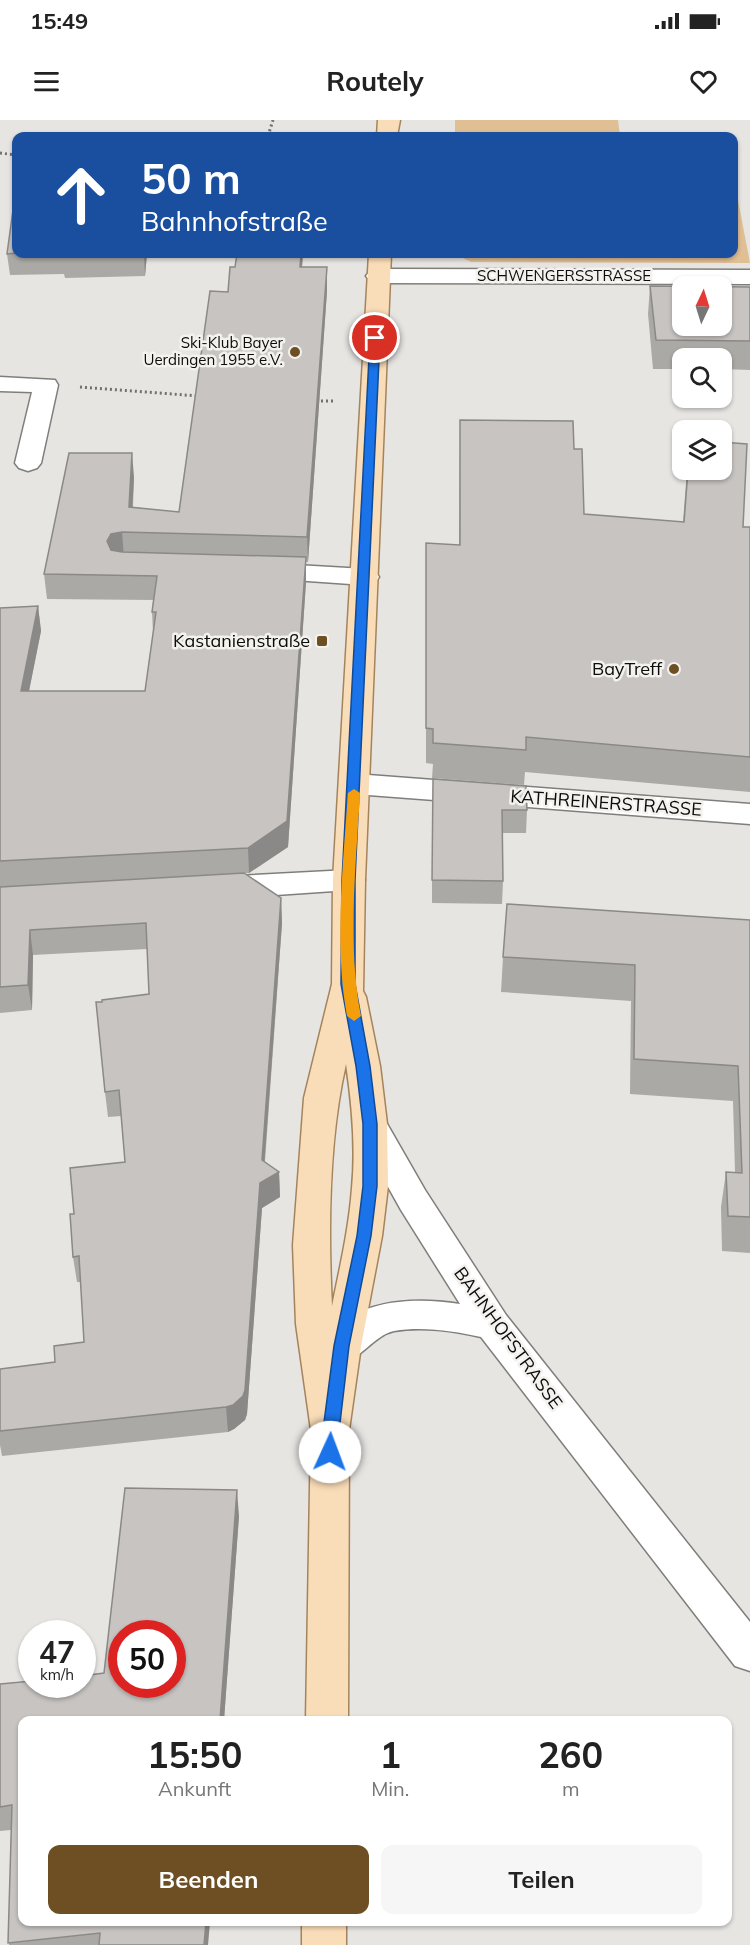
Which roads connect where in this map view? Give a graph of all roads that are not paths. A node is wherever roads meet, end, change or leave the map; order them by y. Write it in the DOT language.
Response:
graph roads {
  1 [pos="379,265"];
  2 [pos="750,277"];
  3 [pos="0,384"];
  4 [pos="28,463"];
  5 [pos="239,570"];
  6 [pos="364,577"];
  7 [pos="355,784"];
  8 [pos="750,813"];
  9 [pos="349,880"];
  10 [pos="186,889"];
  11 [pos="348,984"];
  12 [pos="370,1124"];
  13 [pos="493,1325"];
  14 [pos="342,1346"];
  15 [pos="330,1430"];
  16 [pos="750,1653"];
  17 [pos="327,1716"];
  18 [pos="324,1926"];
  19 [pos="324,1945"];
  1 -- 2 [label="street, SCHWENGERSSTRASSE"];
  1 -- 6 [label="main road"];
  3 -- 4 [label="street"];
  5 -- 6 [label="street"];
  6 -- 7 [label="main road"];
  7 -- 8 [label="street, KATHREINERSTRASSE"];
  7 -- 9 [label="main road"];
  9 -- 10 [label="street"];
  9 -- 11 [label="main road"];
  11 -- 12 [label="main road, BAHNHOFSTRASSE"];
  11 -- 15 [label="main road"];
  12 -- 13 [label="street, BAHNHOFSTRASSE"];
  12 -- 14 [label="main road"];
  13 -- 14 [label="street"];
  13 -- 16 [label="street, BAHNHOFSTRASSE"];
  14 -- 15 [label="main road"];
  15 -- 17 [label="main road"];
  18 -- 19 [label="main road"];
}
